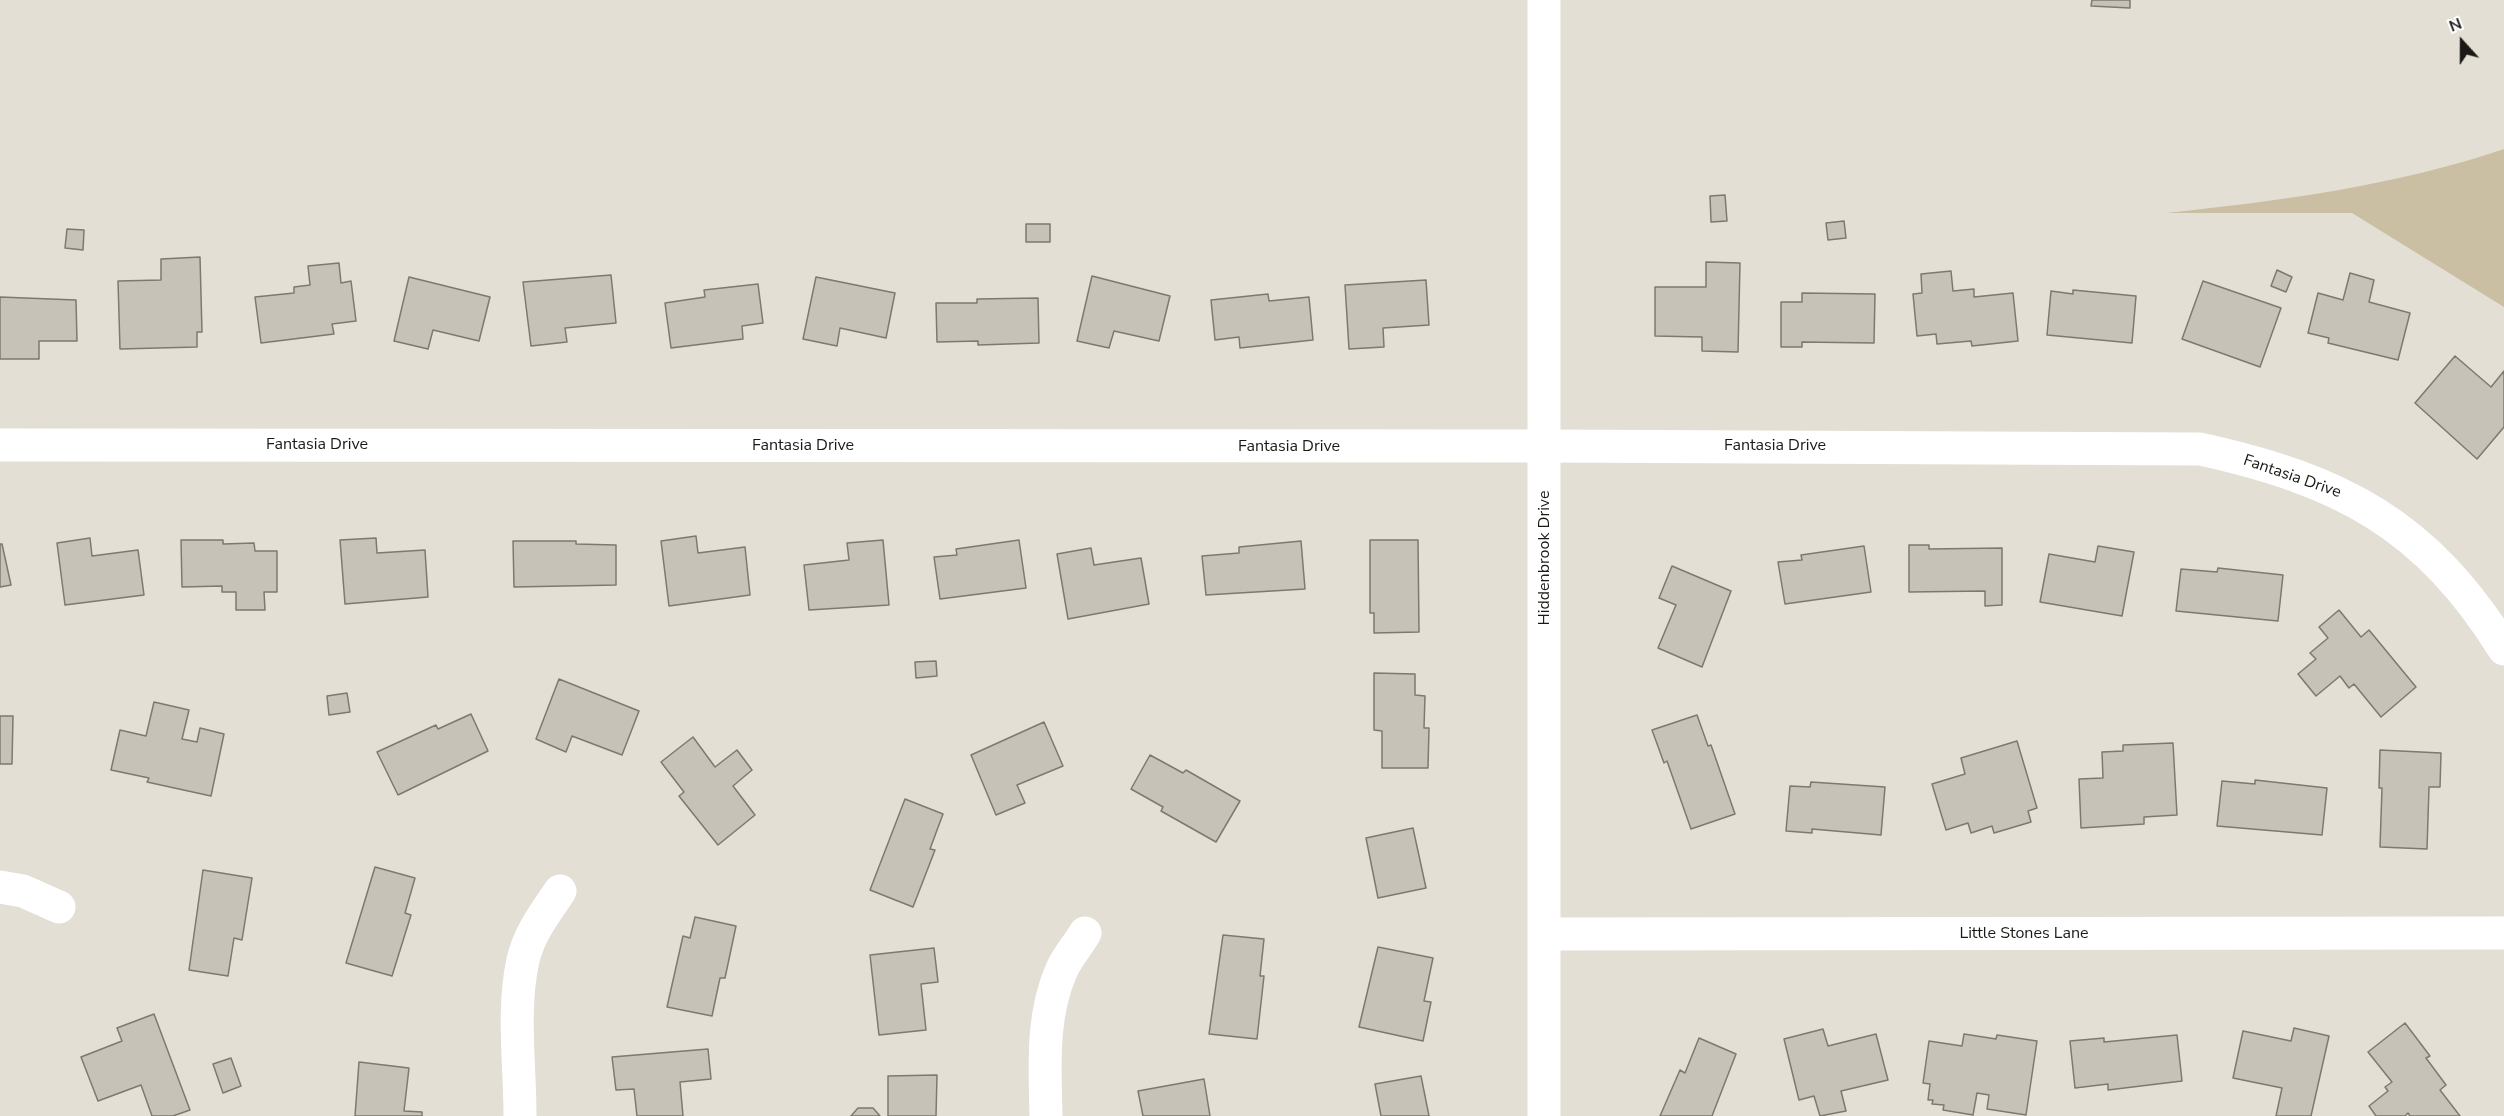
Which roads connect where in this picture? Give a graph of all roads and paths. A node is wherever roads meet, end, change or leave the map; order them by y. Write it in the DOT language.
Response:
graph roads {
  1 [pos="1544,0"];
  2 [pos="0,445"];
  3 [pos="1545,446"];
  4 [pos="2504,649"];
  5 [pos="0,886"];
  6 [pos="560,891"];
  7 [pos="59,907"];
  8 [pos="1085,933"];
  9 [pos="2504,933"];
  10 [pos="1545,934"];
  11 [pos="520,1116"];
  12 [pos="1046,1116"];
  13 [pos="1544,1116"];
  1 -- 3 [label="street, Hiddenbrook Drive"];
  2 -- 3 [label="street, Fantasia Drive"];
  3 -- 4 [label="street, Fantasia Drive"];
  3 -- 10 [label="street, Hiddenbrook Drive"];
  5 -- 7 [label="street"];
  6 -- 11 [label="street"];
  8 -- 12 [label="street"];
  9 -- 10 [label="street, Little Stones Lane"];
  10 -- 13 [label="street, Hiddenbrook Drive"];
}
